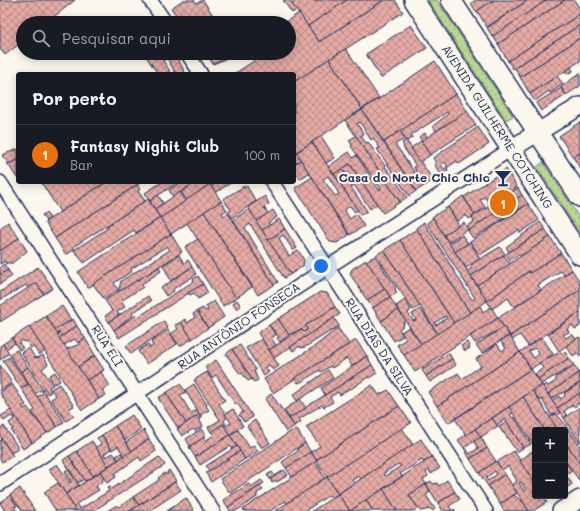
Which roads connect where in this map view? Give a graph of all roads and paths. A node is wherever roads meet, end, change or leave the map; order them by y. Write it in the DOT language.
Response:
graph roads {
  1 [pos="150,0"];
  2 [pos="414,0"];
  3 [pos="451,0"];
  4 [pos="161,16"];
  5 [pos="192,60"];
  6 [pos="200,72"];
  7 [pos="580,106"];
  8 [pos="538,132"];
  9 [pos="511,149"];
  10 [pos="0,182"];
  11 [pos="273,184"];
  12 [pos="580,197"];
  13 [pos="580,255"];
  14 [pos="328,267"];
  15 [pos="138,393"];
  16 [pos="0,484"];
  17 [pos="580,499"];
  18 [pos="213,511"];
  19 [pos="486,511"];
  20 [pos="561,511"];
  1 -- 4 [label="street"];
  2 -- 9 [label="main road, AVENIDA GUILHERME COTCHING"];
  3 -- 8 [label="main road"];
  5 -- 6 [label="street"];
  7 -- 8 [label="street, RUA ANTÔNIO FONSECA"];
  8 -- 9 [label="street, RUA ANTÔNIO FONSECA"];
  8 -- 12 [label="main road"];
  9 -- 13 [label="main road, AVENIDA GUILHERME COTCHING"];
  9 -- 14 [label="street, RUA ANTÔNIO FONSECA"];
  10 -- 15 [label="street, RUA ELI"];
  11 -- 14 [label="street, RUA DIAS DA SILVA"];
  14 -- 15 [label="street, RUA ANTÔNIO FONSECA"];
  14 -- 19 [label="street, RUA DIAS DA SILVA"];
  15 -- 16 [label="street, RUA ANTÔNIO FONSECA"];
  15 -- 18 [label="street, RUA ELI"];
  17 -- 20 [label="street"];
}
